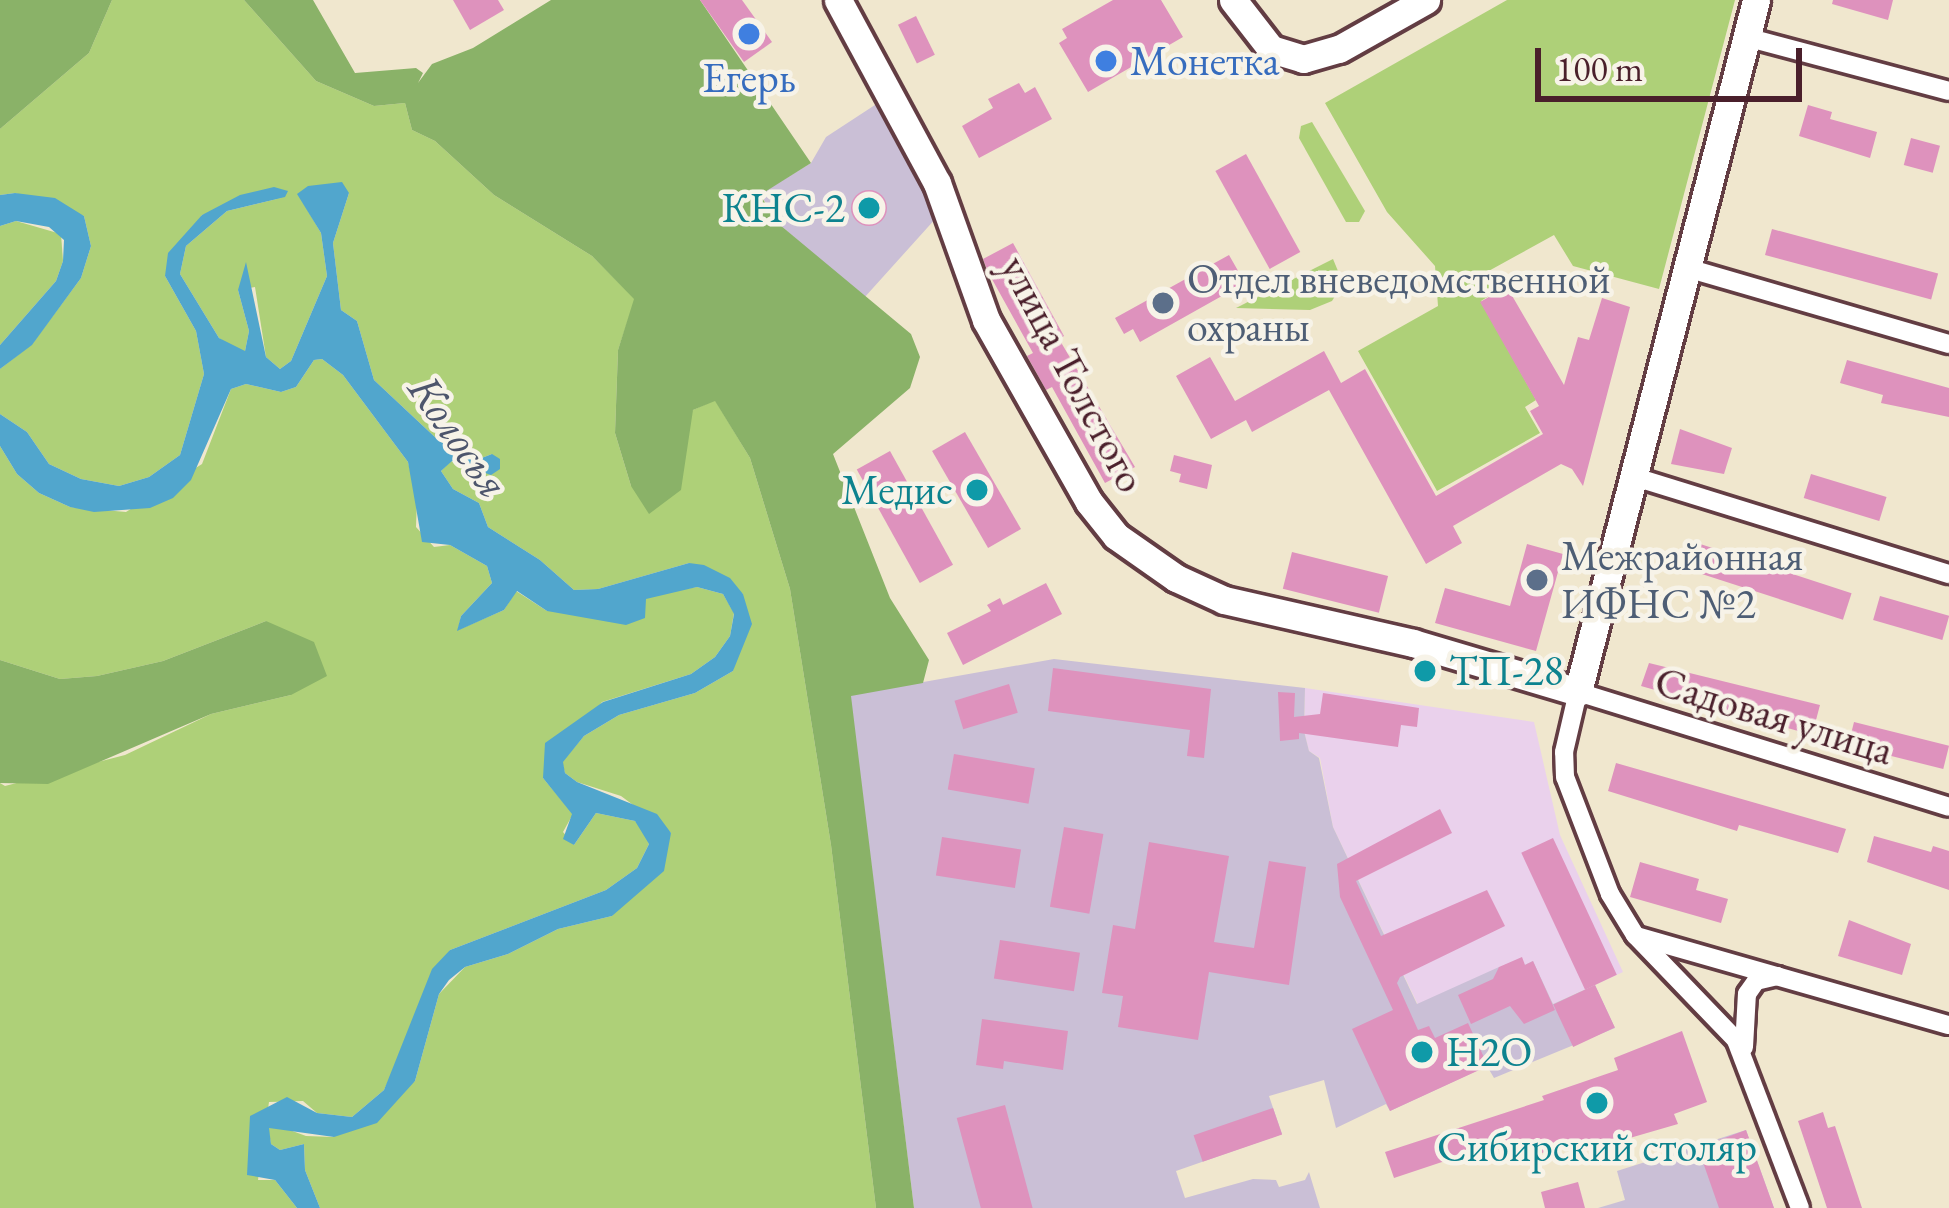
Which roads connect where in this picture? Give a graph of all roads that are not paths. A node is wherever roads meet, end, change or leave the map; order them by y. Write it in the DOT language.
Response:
graph roads {
  1 [pos="838,0"];
  2 [pos="1233,0"];
  3 [pos="1426,0"];
  4 [pos="1756,0"];
  5 [pos="1746,37"];
  6 [pos="1949,91"];
  7 [pos="1687,268"];
  8 [pos="1949,344"];
  9 [pos="1635,477"];
  10 [pos="1949,574"];
  11 [pos="1579,692"];
  12 [pos="1949,807"];
  13 [pos="1635,935"];
  14 [pos="1778,976"];
  15 [pos="1949,1025"];
  16 [pos="1745,1058"];
  17 [pos="1800,1208"];
  1 -- 11 [label="street, улица Толстого"];
  2 -- 3 [label="street"];
  4 -- 5 [label="street"];
  5 -- 6 [label="street"];
  5 -- 7 [label="street"];
  7 -- 8 [label="street"];
  7 -- 9 [label="street"];
  9 -- 10 [label="street"];
  9 -- 11 [label="street"];
  11 -- 12 [label="street, Садовая улица"];
  11 -- 13 [label="street"];
  13 -- 14 [label="street"];
  13 -- 16 [label="street"];
  14 -- 15 [label="street"];
  14 -- 16 [label="street"];
  16 -- 17 [label="street"];
}
